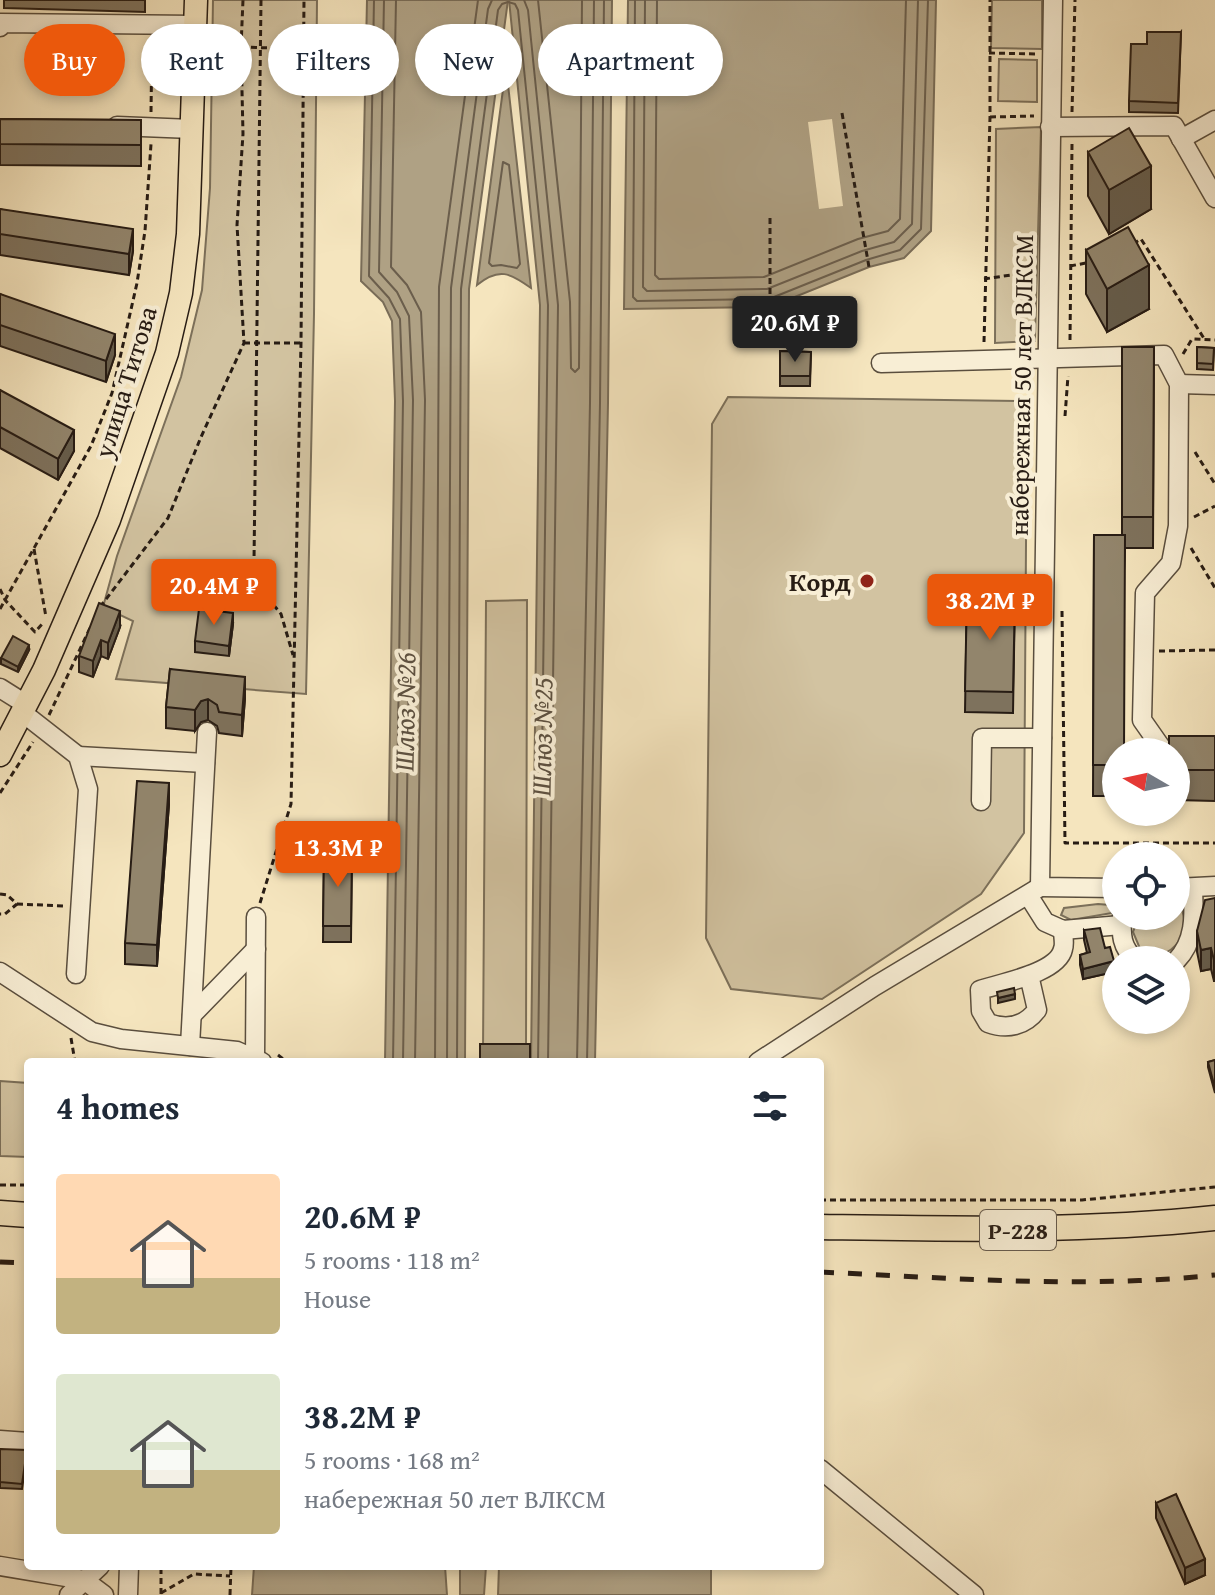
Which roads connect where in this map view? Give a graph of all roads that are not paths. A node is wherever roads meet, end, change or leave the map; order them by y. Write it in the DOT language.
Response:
graph roads {
  1 [pos="196,0"];
  2 [pos="1053,0"];
  3 [pos="174,24"];
  4 [pos="195,24"];
  5 [pos="0,27"];
  6 [pos="193,96"];
  7 [pos="1215,120"];
  8 [pos="1050,121"];
  9 [pos="91,126"];
  10 [pos="192,129"];
  11 [pos="1181,139"];
  12 [pos="1215,198"];
  13 [pos="1047,358"];
  14 [pos="881,363"];
  15 [pos="1176,377"];
  16 [pos="1215,385"];
  17 [pos="0,688"];
  18 [pos="25,709"];
  19 [pos="207,732"];
  20 [pos="1042,738"];
  21 [pos="1215,751"];
  22 [pos="0,755"];
  23 [pos="78,756"];
  24 [pos="205,763"];
  25 [pos="981,801"];
  26 [pos="1215,886"];
  27 [pos="1190,888"];
  28 [pos="1102,889"];
  29 [pos="1034,891"];
  30 [pos="1190,906"];
  31 [pos="256,917"];
  32 [pos="1102,923"];
  33 [pos="1063,930"];
  34 [pos="1188,946"];
  35 [pos="256,949"];
  36 [pos="0,972"];
  37 [pos="76,974"];
  38 [pos="1029,975"];
  39 [pos="192,1015"];
  40 [pos="190,1046"];
  41 [pos="253,1058"];
  42 [pos="258,1058"];
  43 [pos="764,1058"];
  44 [pos="0,1213"];
  45 [pos="24,1216"];
  46 [pos="24,1217"];
  47 [pos="1215,1218"];
  48 [pos="0,1220"];
  49 [pos="824,1227"];
  50 [pos="0,1440"];
  51 [pos="24,1442"];
  52 [pos="824,1472"];
  53 [pos="0,1566"];
  54 [pos="95,1570"];
  55 [pos="129,1570"];
  56 [pos="84,1580"];
  57 [pos="69,1595"];
  58 [pos="104,1595"];
  59 [pos="128,1595"];
  60 [pos="974,1595"];
  1 -- 4 [label="main road, улица Титова"];
  2 -- 8 [label="street, набережная 50 лет ВЛКСМ"];
  3 -- 5 [label="street"];
  6 -- 10 [label="main road, улица Титова"];
  7 -- 11 [label="street"];
  8 -- 11 [label="street"];
  8 -- 13 [label="street, набережная 50 лет ВЛКСМ"];
  9 -- 10 [label="street"];
  10 -- 18 [label="main road, улица Титова"];
  11 -- 12 [label="street"];
  13 -- 14 [label="street"];
  13 -- 15 [label="street"];
  13 -- 20 [label="street, набережная 50 лет ВЛКСМ"];
  15 -- 16 [label="street"];
  15 -- 21 [label="street"];
  17 -- 18 [label="street"];
  18 -- 22 [label="main road, улица Титова"];
  18 -- 23 [label="street"];
  19 -- 24 [label="street"];
  20 -- 25 [label="street"];
  20 -- 29 [label="street, набережная 50 лет ВЛКСМ"];
  23 -- 24 [label="street"];
  23 -- 37 [label="street"];
  24 -- 39 [label="street"];
  26 -- 27 [label="street"];
  28 -- 29 [label="street"];
  29 -- 33 [label="street"];
  29 -- 43 [label="street"];
  30 -- 34 [label="street"];
  31 -- 35 [label="street"];
  32 -- 33 [label="street"];
  33 -- 38 [label="street"];
  35 -- 39 [label="street"];
  35 -- 42 [label="street"];
  36 -- 40 [label="street"];
  39 -- 40 [label="street"];
  40 -- 41 [label="street"];
  44 -- 45 [label="highway"];
  46 -- 48 [label="highway"];
  47 -- 49 [label="highway, Р-228"];
  50 -- 51 [label="street"];
  52 -- 60 [label="street"];
  53 -- 56 [label="street"];
  54 -- 56 [label="street"];
  55 -- 59 [label="street"];
  56 -- 57 [label="street"];
  56 -- 58 [label="street"];
}
